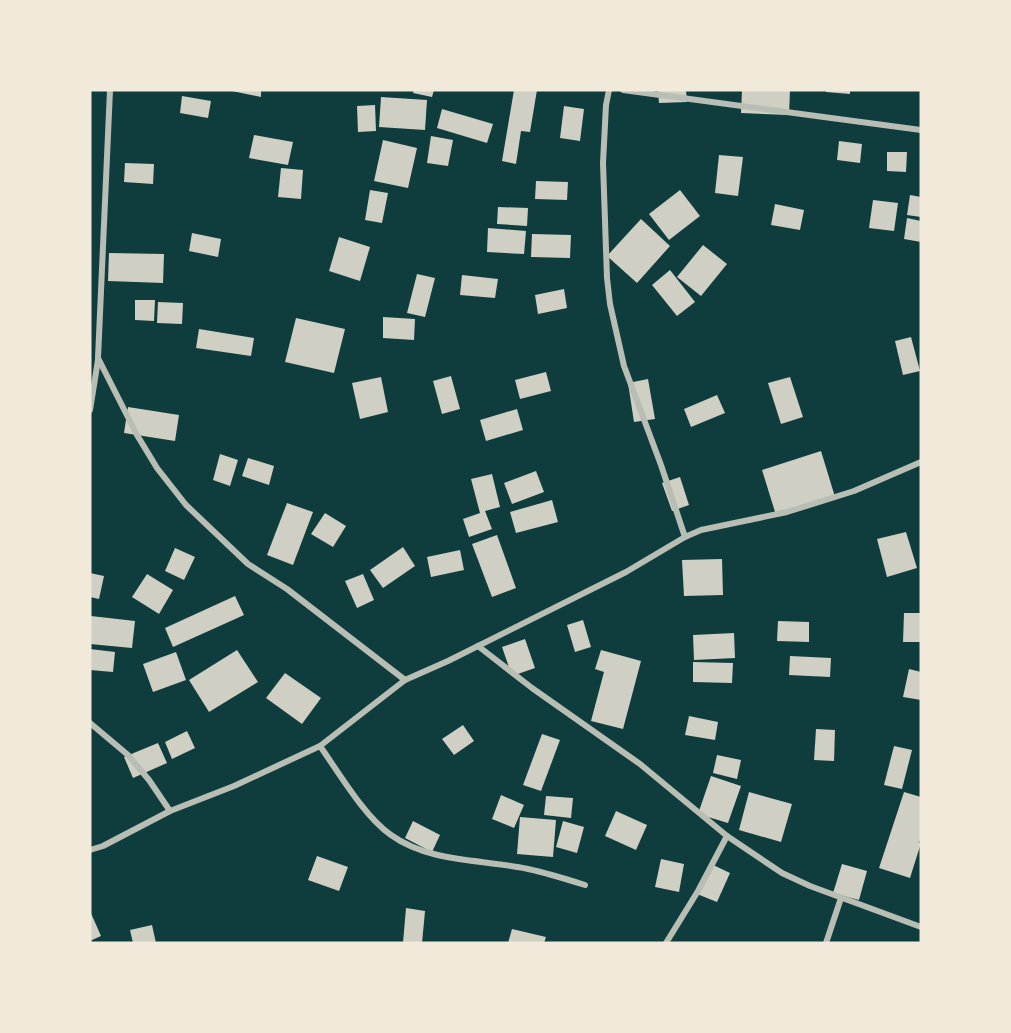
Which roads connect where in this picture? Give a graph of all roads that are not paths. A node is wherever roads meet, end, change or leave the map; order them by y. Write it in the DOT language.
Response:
graph roads {
  1 [pos="110,90"];
  2 [pos="609,90"];
  3 [pos="623,90"];
  4 [pos="921,129"];
  5 [pos="98,358"];
  6 [pos="90,410"];
  7 [pos="921,462"];
  8 [pos="685,537"];
  9 [pos="478,646"];
  10 [pos="405,680"];
  11 [pos="90,723"];
  12 [pos="320,746"];
  13 [pos="170,811"];
  14 [pos="727,836"];
  15 [pos="90,850"];
  16 [pos="585,885"];
  17 [pos="841,898"];
  18 [pos="921,927"];
  19 [pos="666,943"];
  20 [pos="826,943"];
  1 -- 5 [label="street"];
  2 -- 8 [label="street"];
  3 -- 4 [label="street"];
  5 -- 6 [label="street"];
  5 -- 10 [label="street"];
  7 -- 8 [label="street"];
  8 -- 9 [label="street"];
  9 -- 10 [label="street"];
  9 -- 14 [label="street"];
  10 -- 12 [label="street"];
  11 -- 13 [label="street"];
  12 -- 13 [label="street"];
  12 -- 16 [label="street"];
  13 -- 15 [label="street"];
  14 -- 17 [label="street"];
  14 -- 19 [label="street"];
  17 -- 18 [label="street"];
  17 -- 20 [label="street"];
}
